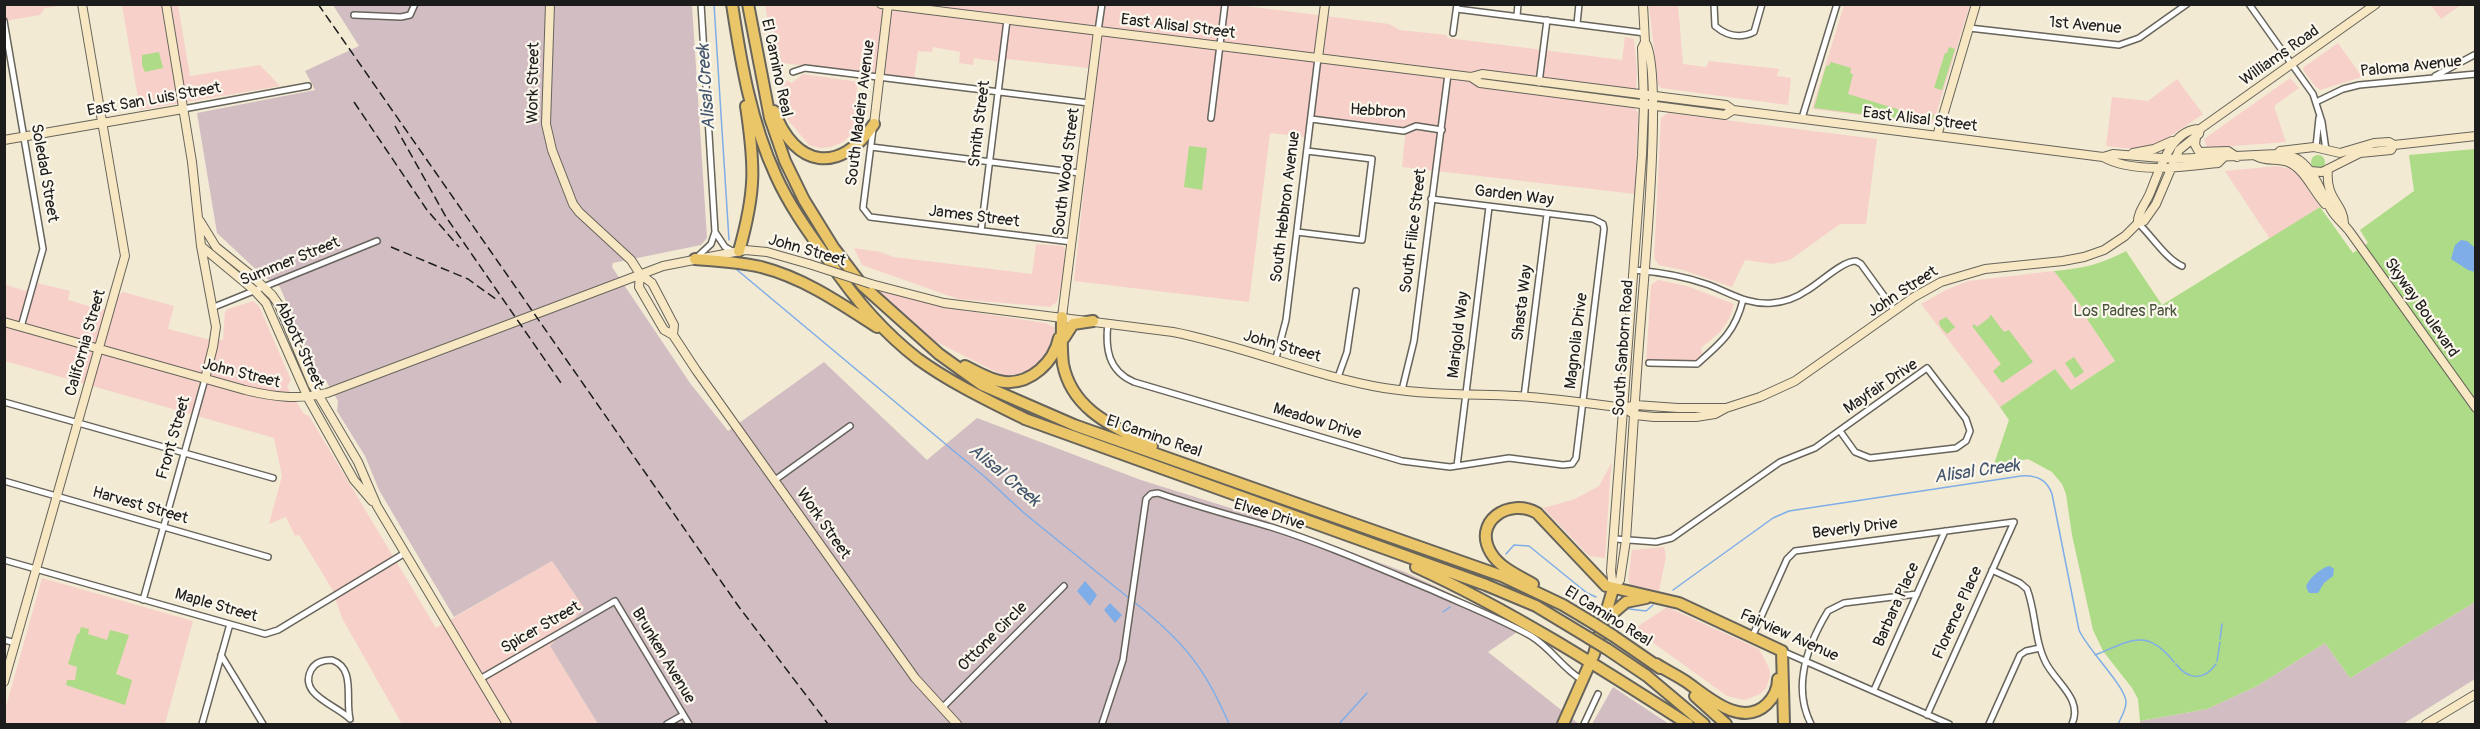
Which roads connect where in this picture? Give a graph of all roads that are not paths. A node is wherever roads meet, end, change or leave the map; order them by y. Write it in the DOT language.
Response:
graph roads {
  1 [pos="82,4"];
  2 [pos="166,4"];
  3 [pos="415,4"];
  4 [pos="550,4"];
  5 [pos="700,4"];
  6 [pos="732,4"];
  7 [pos="748,4"];
  8 [pos="1102,4"];
  9 [pos="1225,4"];
  10 [pos="1325,4"];
  11 [pos="1518,4"];
  12 [pos="1579,4"];
  13 [pos="1642,4"];
  14 [pos="1714,4"];
  15 [pos="1762,4"];
  16 [pos="1837,4"];
  17 [pos="1976,4"];
  18 [pos="2187,4"];
  19 [pos="2249,4"];
  20 [pos="2376,4"];
  21 [pos="885,5"];
  22 [pos="1457,7"];
  23 [pos="354,15"];
  24 [pos="1516,16"];
  25 [pos="1007,20"];
  26 [pos="1547,20"];
  27 [pos="4,21"];
  28 [pos="1577,24"];
  29 [pos="1969,28"];
  30 [pos="1098,31"];
  31 [pos="1453,33"];
  32 [pos="1645,33"];
  33 [pos="1220,46"];
  34 [pos="2475,54"];
  35 [pos="1318,58"];
  36 [pos="2291,64"];
  37 [pos="759,71"];
  38 [pos="793,72"];
  39 [pos="1448,74"];
  40 [pos="2475,74"];
  41 [pos="743,75"];
  42 [pos="1471,77"];
  43 [pos="880,78"];
  44 [pos="2430,78"];
  45 [pos="1539,81"];
  46 [pos="308,86"];
  47 [pos="1538,90"];
  48 [pos="998,92"];
  49 [pos="1648,94"];
  50 [pos="2316,102"];
  51 [pos="1089,103"];
  52 [pos="1649,105"];
  53 [pos="183,109"];
  54 [pos="1733,110"];
  55 [pos="1211,118"];
  56 [pos="1311,118"];
  57 [pos="1802,118"];
  58 [pos="2319,118"];
  59 [pos="102,123"];
  60 [pos="874,124"];
  61 [pos="1442,130"];
  62 [pos="2198,133"];
  63 [pos="1937,136"];
  64 [pos="2475,136"];
  65 [pos="24,137"];
  66 [pos="2182,137"];
  67 [pos="4,140"];
  68 [pos="871,147"];
  69 [pos="2315,147"];
  70 [pos="2381,147"];
  71 [pos="2327,150"];
  72 [pos="1307,151"];
  73 [pos="2114,154"];
  74 [pos="2277,154"];
  75 [pos="2254,155"];
  76 [pos="2103,157"];
  77 [pos="2237,157"];
  78 [pos="2163,159"];
  79 [pos="989,161"];
  80 [pos="2172,163"];
  81 [pos="2160,167"];
  82 [pos="2307,168"];
  83 [pos="2329,169"];
  84 [pos="1080,173"];
  85 [pos="1431,199"];
  86 [pos="1489,207"];
  87 [pos="2332,212"];
  88 [pos="1547,214"];
  89 [pos="873,218"];
  90 [pos="1593,219"];
  91 [pos="200,221"];
  92 [pos="2138,223"];
  93 [pos="2344,223"];
  94 [pos="981,231"];
  95 [pos="716,232"];
  96 [pos="1296,232"];
  97 [pos="377,242"];
  98 [pos="1072,242"];
  99 [pos="201,246"];
  100 [pos="736,251"];
  101 [pos="695,259"];
  102 [pos="2182,266"];
  103 [pos="1634,270"];
  104 [pos="1644,271"];
  105 [pos="640,274"];
  106 [pos="265,287"];
  107 [pos="255,291"];
  108 [pos="1356,291"];
  109 [pos="1743,300"];
  110 [pos="214,307"];
  111 [pos="1895,311"];
  112 [pos="1062,317"];
  113 [pos="1093,321"];
  114 [pos="4,322"];
  115 [pos="1108,323"];
  116 [pos="21,327"];
  117 [pos="673,335"];
  118 [pos="292,336"];
  119 [pos="891,337"];
  120 [pos="283,340"];
  121 [pos="1062,347"];
  122 [pos="99,349"];
  123 [pos="939,354"];
  124 [pos="1276,358"];
  125 [pos="1649,363"];
  126 [pos="1338,377"];
  127 [pos="205,379"];
  128 [pos="1402,390"];
  129 [pos="318,395"];
  130 [pos="1466,395"];
  131 [pos="1524,397"];
  132 [pos="308,398"];
  133 [pos="4,402"];
  134 [pos="1583,403"];
  135 [pos="1636,405"];
  136 [pos="1624,408"];
  137 [pos="1726,408"];
  138 [pos="2475,408"];
  139 [pos="1635,415"];
  140 [pos="78,422"];
  141 [pos="850,426"];
  142 [pos="1840,431"];
  143 [pos="184,453"];
  144 [pos="1187,464"];
  145 [pos="1565,465"];
  146 [pos="1457,466"];
  147 [pos="273,478"];
  148 [pos="775,480"];
  149 [pos="4,481"];
  150 [pos="57,496"];
  151 [pos="377,506"];
  152 [pos="2014,522"];
  153 [pos="164,526"];
  154 [pos="1945,531"];
  155 [pos="1615,539"];
  156 [pos="1626,540"];
  157 [pos="1387,550"];
  158 [pos="405,554"];
  159 [pos="268,557"];
  160 [pos="4,560"];
  161 [pos="36,569"];
  162 [pos="1992,570"];
  163 [pos="1064,586"];
  164 [pos="1613,589"];
  165 [pos="1917,594"];
  166 [pos="1654,596"];
  167 [pos="143,600"];
  168 [pos="615,601"];
  169 [pos="1563,605"];
  170 [pos="1605,620"];
  171 [pos="230,624"];
  172 [pos="1752,636"];
  173 [pos="4,640"];
  174 [pos="16,643"];
  175 [pos="1766,643"];
  176 [pos="2040,648"];
  177 [pos="1782,651"];
  178 [pos="221,655"];
  179 [pos="1806,660"];
  180 [pos="1591,662"];
  181 [pos="1656,664"];
  182 [pos="480,679"];
  183 [pos="1584,681"];
  184 [pos="4,682"];
  185 [pos="1874,690"];
  186 [pos="1598,694"];
  187 [pos="2475,694"];
  188 [pos="347,703"];
  189 [pos="338,708"];
  190 [pos="942,708"];
  191 [pos="683,715"];
  192 [pos="1927,715"];
  193 [pos="351,722"];
  194 [pos="202,724"];
  195 [pos="263,724"];
  196 [pos="507,724"];
  197 [pos="667,724"];
  198 [pos="689,724"];
  199 [pos="957,724"];
  200 [pos="1102,724"];
  201 [pos="1563,724"];
  202 [pos="1584,724"];
  203 [pos="1688,724"];
  204 [pos="1704,724"];
  205 [pos="1726,724"];
  206 [pos="1784,724"];
  207 [pos="1810,724"];
  208 [pos="1949,724"];
  209 [pos="1989,724"];
  210 [pos="2072,724"];
  211 [pos="2426,724"];
  1 -- 59 [label="main road, California Street"];
  2 -- 53 [label="main road"];
  3 -- 23 [label="street"];
  4 -- 105 [label="main road, Work Street"];
  5 -- 95 [label="street"];
  6 -- 41 [label="highway, El Camino Real"];
  7 -- 37 [label="highway, El Camino Real"];
  8 -- 30 [label="street"];
  9 -- 33 [label="street"];
  10 -- 35 [label="main road"];
  11 -- 24 [label="street"];
  12 -- 28 [label="street"];
  13 -- 32 [label="main road"];
  14 -- 15 [label="street"];
  16 -- 57 [label="street"];
  17 -- 29 [label="main road"];
  18 -- 29 [label="street, 1st Avenue"];
  19 -- 36 [label="street"];
  20 -- 36 [label="main road, Williams Road"];
  21 -- 25 [label="main road, East Alisal Street"];
  21 -- 43 [label="main road, South Madeira Avenue"];
  22 -- 24 [label="street"];
  22 -- 31 [label="street"];
  24 -- 26 [label="street"];
  25 -- 30 [label="main road, East Alisal Street"];
  25 -- 48 [label="street, Smith Street"];
  26 -- 28 [label="street"];
  26 -- 45 [label="street"];
  27 -- 65 [label="street, Soledad Street"];
  28 -- 32 [label="street"];
  29 -- 63 [label="main road"];
  30 -- 33 [label="main road, East Alisal Street"];
  30 -- 51 [label="main road, South Wood Street"];
  32 -- 49 [label="main road"];
  33 -- 35 [label="main road, East Alisal Street"];
  33 -- 55 [label="street"];
  34 -- 44 [label="street"];
  35 -- 39 [label="main road, East Alisal Street"];
  35 -- 56 [label="street, South Hebbron Avenue"];
  36 -- 50 [label="street"];
  36 -- 62 [label="main road, Williams Road"];
  37 -- 60 [label="highway"];
  37 -- 123 [label="highway, El Camino Real"];
  38 -- 43 [label="street"];
  39 -- 42 [label="main road, East Alisal Street"];
  39 -- 61 [label="street, South Filice Street"];
  40 -- 44 [label="street, Paloma Avenue"];
  41 -- 100 [label="highway"];
  41 -- 119 [label="highway, El Camino Real"];
  42 -- 45 [label="main road, East Alisal Street"];
  42 -- 47 [label="main road, East Alisal Street"];
  43 -- 48 [label="street"];
  43 -- 60 [label="main road, South Madeira Avenue"];
  44 -- 50 [label="street, Paloma Avenue"];
  45 -- 47 [label="street"];
  45 -- 49 [label="main road, East Alisal Street"];
  46 -- 53 [label="street, East San Luis Street"];
  47 -- 52 [label="main road, East Alisal Street"];
  48 -- 51 [label="street"];
  48 -- 79 [label="street, Smith Street"];
  49 -- 52 [label="main road"];
  49 -- 54 [label="main road, East Alisal Street"];
  50 -- 58 [label="street"];
  51 -- 84 [label="main road, South Wood Street"];
  52 -- 54 [label="main road, East Alisal Street"];
  52 -- 103 [label="main road, South Sanborn Road"];
  52 -- 104 [label="main road, South Sanborn Road"];
  53 -- 59 [label="main road, East San Luis Street"];
  53 -- 91 [label="main road"];
  54 -- 57 [label="main road, East Alisal Street"];
  56 -- 61 [label="street, Hebbron"];
  56 -- 72 [label="street, South Hebbron Avenue"];
  57 -- 63 [label="main road, East Alisal Street"];
  58 -- 69 [label="street"];
  58 -- 71 [label="street"];
  59 -- 65 [label="main road, East San Luis Street"];
  59 -- 122 [label="main road, California Street"];
  60 -- 68 [label="street, South Madeira Avenue"];
  61 -- 85 [label="street, South Filice Street"];
  62 -- 66 [label="main road, Williams Road"];
  62 -- 77 [label="main road"];
  62 -- 80 [label="main road, Williams Road"];
  63 -- 76 [label="main road, East Alisal Street"];
  64 -- 70 [label="main road, East Alisal Street"];
  65 -- 67 [label="main road, East San Luis Street"];
  65 -- 116 [label="street, Soledad Street"];
  66 -- 73 [label="main road"];
  66 -- 78 [label="main road, Williams Road"];
  68 -- 79 [label="street"];
  68 -- 89 [label="street, South Madeira Avenue"];
  69 -- 71 [label="main road, East Alisal Street"];
  69 -- 74 [label="main road, East Alisal Street"];
  69 -- 82 [label="main road"];
  70 -- 71 [label="main road, East Alisal Street"];
  70 -- 83 [label="main road, East Alisal Street"];
  71 -- 83 [label="main road, Skyway Boulevard"];
  72 -- 96 [label="street, South Hebbron Avenue"];
  72 -- 96 [label="street"];
  73 -- 76 [label="main road, East Alisal Street"];
  73 -- 78 [label="main road, East Alisal Street"];
  74 -- 75 [label="main road, East Alisal Street"];
  74 -- 82 [label="main road, East Alisal Street"];
  75 -- 77 [label="main road, East Alisal Street"];
  75 -- 87 [label="main road"];
  76 -- 81 [label="main road, East Alisal Street"];
  77 -- 80 [label="main road, East Alisal Street"];
  78 -- 80 [label="main road, East Alisal Street"];
  78 -- 81 [label="main road, Williams Road"];
  79 -- 84 [label="street"];
  79 -- 94 [label="street, Smith Street"];
  80 -- 81 [label="main road, East Alisal Street"];
  80 -- 92 [label="main road, John Street"];
  81 -- 92 [label="main road, John Street"];
  82 -- 83 [label="main road, East Alisal Street"];
  82 -- 87 [label="main road, Skyway Boulevard"];
  83 -- 93 [label="main road, Skyway Boulevard"];
  84 -- 98 [label="main road, South Wood Street"];
  85 -- 86 [label="street, Garden Way"];
  85 -- 128 [label="street, South Filice Street"];
  86 -- 88 [label="street, Garden Way"];
  86 -- 130 [label="street, Marigold Way"];
  87 -- 93 [label="main road, Skyway Boulevard"];
  88 -- 90 [label="street, Garden Way"];
  88 -- 131 [label="street, Shasta Way"];
  89 -- 94 [label="street, James Street"];
  90 -- 134 [label="street, Magnolia Drive"];
  91 -- 99 [label="main road"];
  91 -- 106 [label="main road, Abbott Street"];
  92 -- 102 [label="street"];
  92 -- 111 [label="main road, John Street"];
  93 -- 138 [label="main road, Skyway Boulevard"];
  94 -- 98 [label="street, James Street"];
  95 -- 100 [label="street"];
  95 -- 101 [label="street"];
  96 -- 124 [label="street, South Hebbron Avenue"];
  97 -- 106 [label="street, Summer Street"];
  98 -- 112 [label="main road, South Wood Street"];
  99 -- 107 [label="main road, Abbott Street"];
  99 -- 110 [label="main road, Front Street"];
  100 -- 101 [label="main road, John Street"];
  100 -- 112 [label="main road, John Street, bridge"];
  101 -- 105 [label="main road, John Street"];
  101 -- 119 [label="highway"];
  103 -- 104 [label="street"];
  103 -- 136 [label="main road, South Sanborn Road"];
  104 -- 109 [label="street"];
  104 -- 135 [label="main road, South Sanborn Road"];
  105 -- 117 [label="main road, Work Street"];
  105 -- 117 [label="main road, Work Street"];
  105 -- 129 [label="main road, John Street"];
  106 -- 107 [label="street, Summer Street"];
  106 -- 118 [label="main road, Abbott Street"];
  107 -- 110 [label="street, Summer Street"];
  107 -- 120 [label="main road, Abbott Street"];
  108 -- 126 [label="street"];
  109 -- 111 [label="street"];
  109 -- 125 [label="street"];
  110 -- 127 [label="main road, Front Street"];
  111 -- 137 [label="main road, John Street"];
  112 -- 113 [label="main road, John Street"];
  112 -- 121 [label="highway"];
  112 -- 123 [label="highway"];
  113 -- 115 [label="main road, John Street"];
  113 -- 121 [label="highway"];
  114 -- 116 [label="main road, John Street"];
  115 -- 124 [label="main road, John Street"];
  115 -- 146 [label="street, Meadow Drive"];
  116 -- 122 [label="main road, John Street"];
  117 -- 148 [label="main road, Work Street"];
  118 -- 120 [label="main road"];
  118 -- 129 [label="main road, Abbott Street"];
  119 -- 157 [label="highway, El Camino Real"];
  120 -- 132 [label="main road, Abbott Street"];
  121 -- 144 [label="highway"];
  122 -- 127 [label="main road, John Street"];
  122 -- 140 [label="main road, California Street"];
  123 -- 144 [label="highway, El Camino Real"];
  124 -- 126 [label="main road, John Street"];
  126 -- 128 [label="main road, John Street"];
  127 -- 132 [label="main road, John Street"];
  127 -- 143 [label="street, Front Street"];
  128 -- 130 [label="main road, John Street"];
  129 -- 132 [label="main road, John Street"];
  129 -- 151 [label="main road, Abbott Street"];
  130 -- 131 [label="main road, John Street"];
  130 -- 146 [label="street, Marigold Way"];
  131 -- 134 [label="main road, John Street"];
  132 -- 151 [label="main road, Abbott Street"];
  133 -- 140 [label="street"];
  134 -- 136 [label="main road, John Street"];
  134 -- 145 [label="street, Magnolia Drive"];
  135 -- 136 [label="main road, John Street"];
  135 -- 137 [label="main road, John Street"];
  135 -- 139 [label="main road, South Sanborn Road"];
  136 -- 139 [label="main road, John Street"];
  136 -- 155 [label="main road, South Sanborn Road"];
  137 -- 139 [label="main road, John Street"];
  139 -- 156 [label="main road, South Sanborn Road"];
  140 -- 143 [label="street"];
  140 -- 150 [label="main road, California Street"];
  141 -- 148 [label="street"];
  142 -- 142 [label="street, Mayfair Drive"];
  142 -- 156 [label="street, Mayfair Drive"];
  143 -- 147 [label="street"];
  143 -- 153 [label="street, Front Street"];
  144 -- 169 [label="highway, El Camino Real"];
  145 -- 146 [label="street, Meadow Drive"];
  148 -- 190 [label="main road, Work Street"];
  149 -- 150 [label="street, Harvest Street"];
  150 -- 153 [label="street, Harvest Street"];
  150 -- 161 [label="main road, California Street"];
  151 -- 158 [label="main road, Abbott Street"];
  152 -- 154 [label="street, Beverly Drive"];
  152 -- 162 [label="street, Florence Place"];
  153 -- 159 [label="street, Harvest Street"];
  153 -- 167 [label="street, Front Street"];
  154 -- 165 [label="street, Barbara Place"];
  154 -- 172 [label="street, Beverly Drive"];
  155 -- 156 [label="street, Mayfair Drive"];
  155 -- 164 [label="main road, South Sanborn Road"];
  156 -- 164 [label="main road, South Sanborn Road"];
  157 -- 180 [label="highway"];
  157 -- 204 [label="highway, El Camino Real, bridge"];
  158 -- 171 [label="street, Maple Street"];
  158 -- 182 [label="main road, Abbott Street"];
  160 -- 161 [label="street, Maple Street"];
  161 -- 167 [label="street, Maple Street"];
  161 -- 174 [label="main road, California Street"];
  162 -- 176 [label="street"];
  162 -- 192 [label="street, Florence Place"];
  163 -- 190 [label="street, Ottone Circle"];
  164 -- 166 [label="highway, Fairview Avenue"];
  164 -- 169 [label="highway"];
  164 -- 170 [label="highway, South Sanborn Road"];
  165 -- 179 [label="street"];
  165 -- 185 [label="street, Barbara Place"];
  166 -- 170 [label="highway"];
  166 -- 172 [label="highway, Fairview Avenue"];
  167 -- 171 [label="street, Maple Street"];
  168 -- 182 [label="street, Spicer Street"];
  168 -- 191 [label="street, Brunken Avenue"];
  169 -- 181 [label="highway, El Camino Real, bridge"];
  170 -- 180 [label="highway, South Sanborn Road"];
  171 -- 178 [label="street"];
  172 -- 175 [label="highway, Fairview Avenue"];
  173 -- 174 [label="street"];
  174 -- 184 [label="main road, California Street"];
  175 -- 177 [label="highway, Fairview Avenue"];
  175 -- 181 [label="highway"];
  176 -- 209 [label="street"];
  176 -- 210 [label="street"];
  177 -- 179 [label="street, Fairview Avenue"];
  177 -- 206 [label="highway"];
  178 -- 194 [label="street"];
  178 -- 195 [label="street"];
  179 -- 185 [label="street, Fairview Avenue"];
  179 -- 207 [label="street"];
  180 -- 183 [label="highway, South Sanborn Road"];
  180 -- 203 [label="highway"];
  181 -- 205 [label="highway, El Camino Real"];
  182 -- 196 [label="main road, Abbott Street"];
  183 -- 200 [label="street, Elvee Drive"];
  183 -- 201 [label="highway, South Sanborn Road"];
  185 -- 192 [label="street, Fairview Avenue"];
  186 -- 202 [label="street"];
  187 -- 211 [label="main road"];
  188 -- 189 [label="street"];
  188 -- 189 [label="street"];
  188 -- 193 [label="street"];
  189 -- 193 [label="street"];
  190 -- 199 [label="main road, Work Street"];
  191 -- 197 [label="street"];
  191 -- 198 [label="street, Brunken Avenue"];
  192 -- 208 [label="street, Fairview Avenue"];
}
